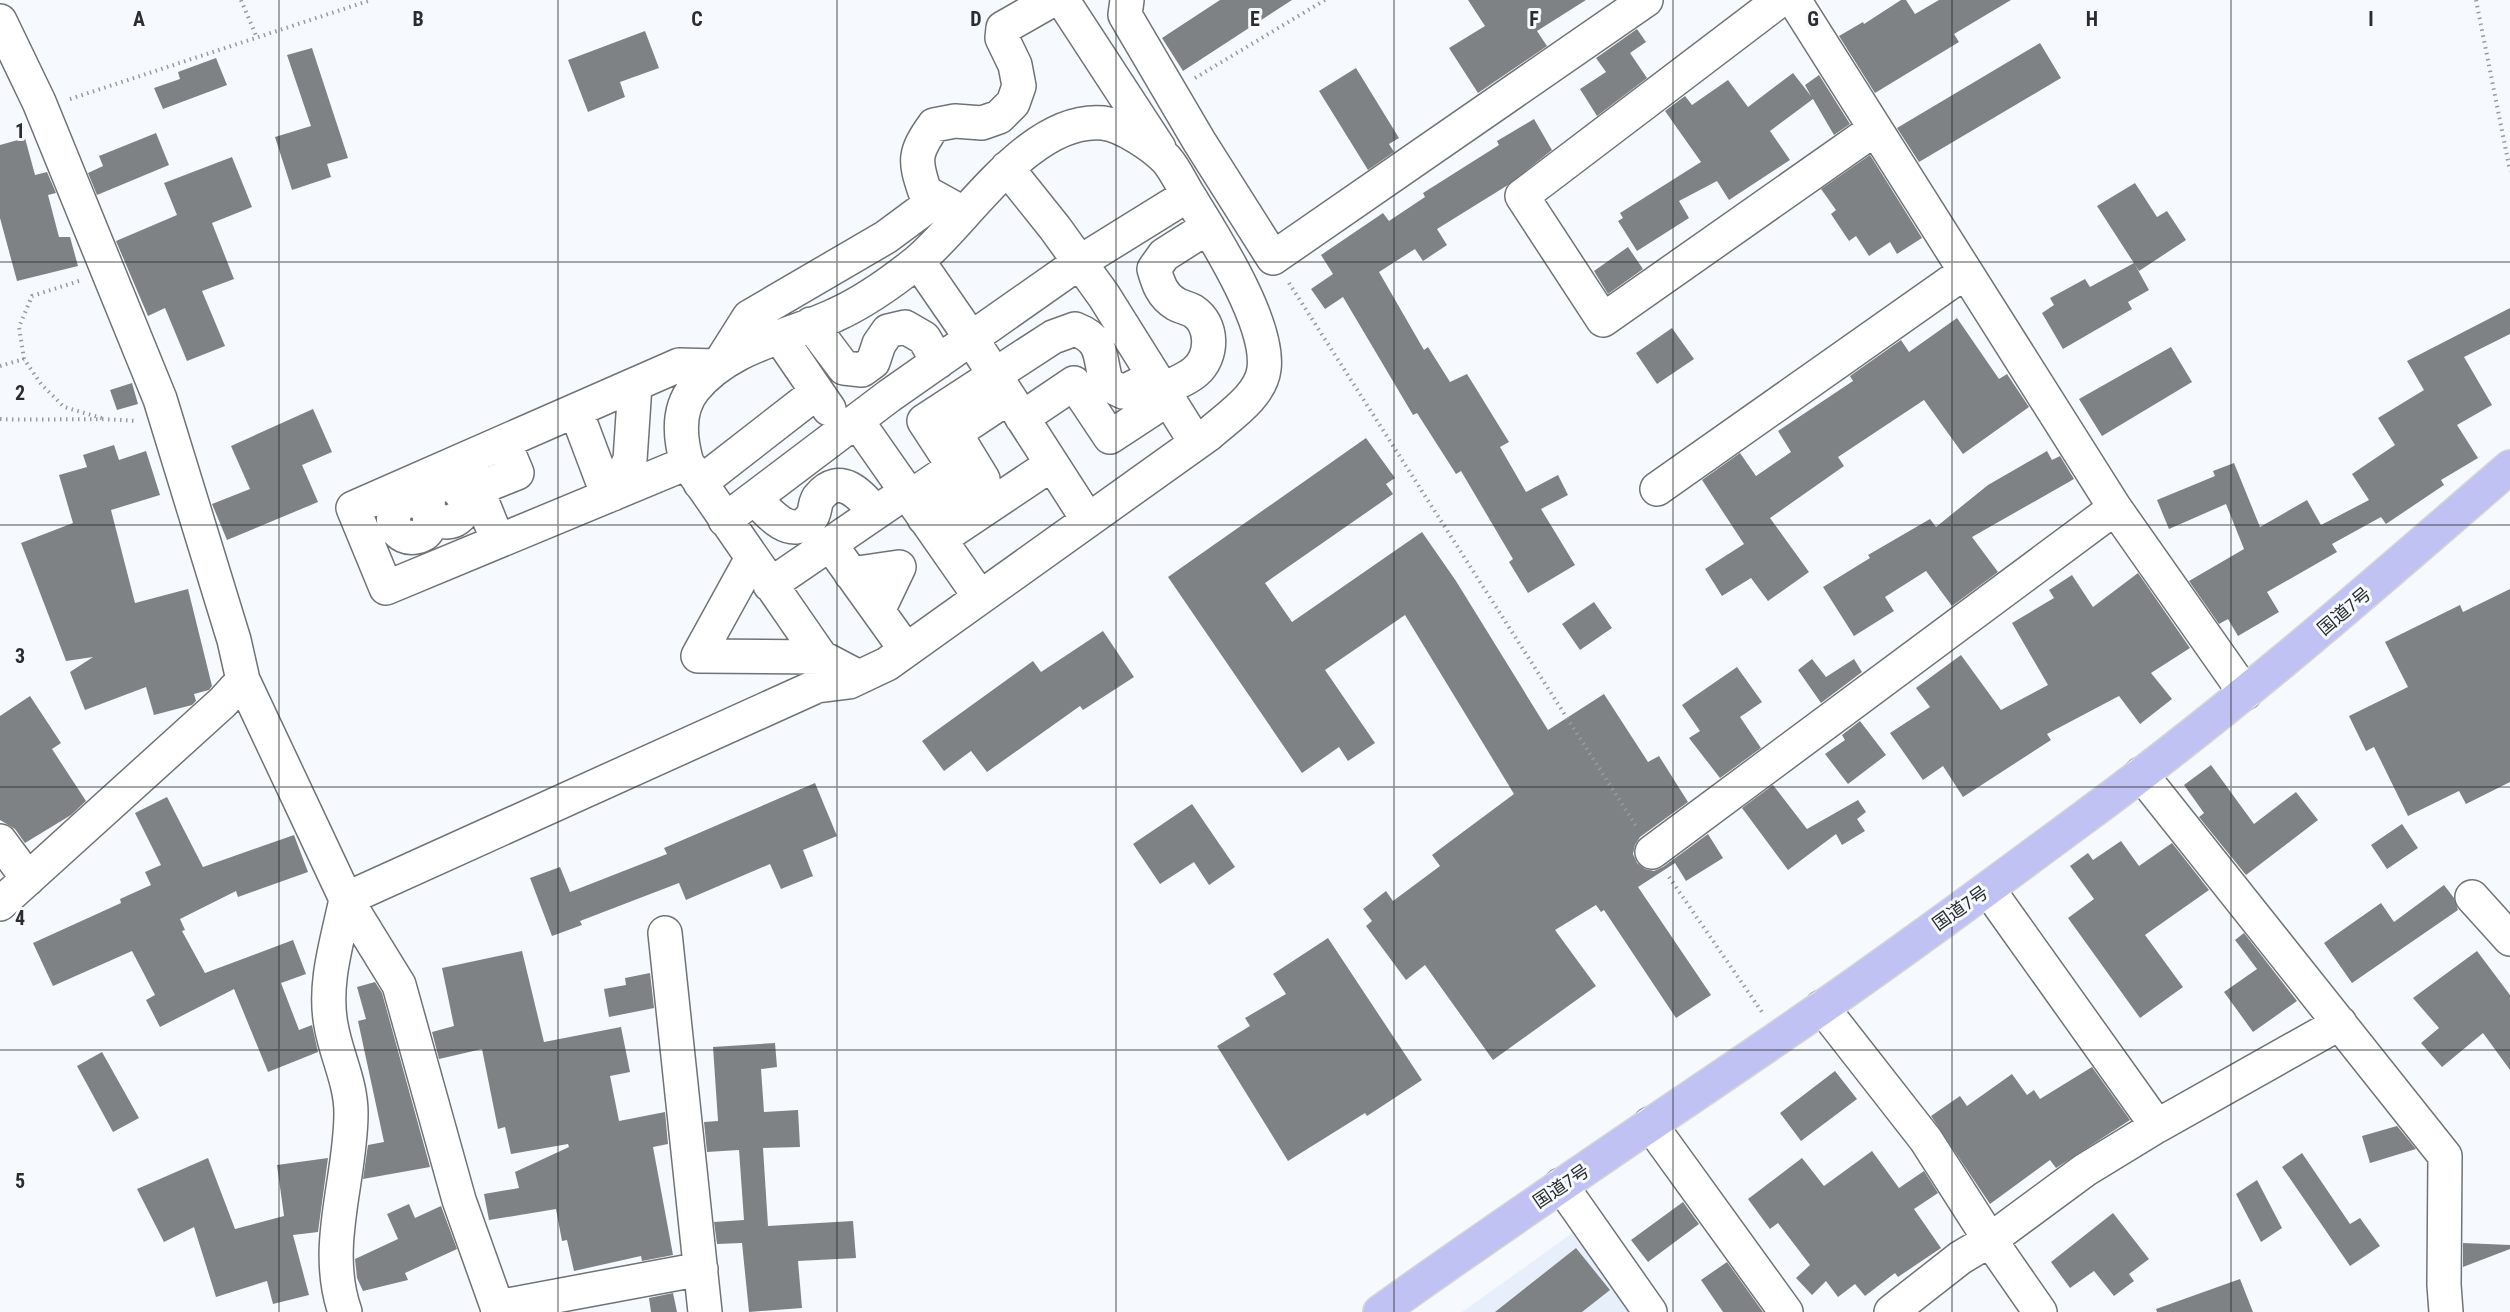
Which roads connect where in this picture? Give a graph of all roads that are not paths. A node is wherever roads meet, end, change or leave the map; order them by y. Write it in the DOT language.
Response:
graph roads {
  1 [pos="1053,0"];
  2 [pos="1127,0"];
  3 [pos="1646,0"];
  4 [pos="1780,0"];
  5 [pos="1794,0"];
  6 [pos="0,21"];
  7 [pos="1875,129"];
  8 [pos="1167,160"];
  9 [pos="1007,168"];
  10 [pos="1188,195"];
  11 [pos="951,206"];
  12 [pos="1208,227"];
  13 [pos="918,261"];
  14 [pos="1080,262"];
  15 [pos="1965,272"];
  16 [pos="811,324"];
  17 [pos="779,336"];
  18 [pos="971,339"];
  19 [pos="938,362"];
  20 [pos="717,366"];
  21 [pos="635,384"];
  22 [pos="1162,388"];
  23 [pos="817,392"];
  24 [pos="1008,396"];
  25 [pos="576,411"];
  26 [pos="850,426"];
  27 [pos="504,442"];
  28 [pos="1196,443"];
  29 [pos="1052,464"];
  30 [pos="2510,467"];
  31 [pos="693,473"];
  32 [pos="1657,489"];
  33 [pos="610,495"];
  34 [pos="755,498"];
  35 [pos="2115,508"];
  36 [pos="920,511"];
  37 [pos="875,512"];
  38 [pos="725,520"];
  39 [pos="1088,520"];
  40 [pos="380,532"];
  41 [pos="498,541"];
  42 [pos="830,544"];
  43 [pos="467,554"];
  44 [pos="752,558"];
  45 [pos="851,574"];
  46 [pos="770,585"];
  47 [pos="980,597"];
  48 [pos="878,611"];
  49 [pos="906,650"];
  50 [pos="821,657"];
  51 [pos="859,677"];
  52 [pos="243,680"];
  53 [pos="2245,693"];
  54 [pos="2141,774"];
  55 [pos="0,841"];
  56 [pos="1652,852"];
  57 [pos="28,879"];
  58 [pos="1988,889"];
  59 [pos="2472,897"];
  60 [pos="346,899"];
  61 [pos="0,904"];
  62 [pos="665,933"];
  63 [pos="2510,939"];
  64 [pos="1822,1007"];
  65 [pos="2340,1023"];
  66 [pos="1650,1124"];
  67 [pos="2157,1126"];
  68 [pos="1561,1185"];
  69 [pos="1990,1240"];
  70 [pos="701,1269"];
  71 [pos="498,1309"];
  72 [pos="345,1312"];
  73 [pos="705,1312"];
  74 [pos="1380,1312"];
  75 [pos="1650,1312"];
  76 [pos="1786,1312"];
  77 [pos="1891,1312"];
  78 [pos="2040,1312"];
  79 [pos="2446,1312"];
  1 -- 8 [label="street"];
  1 -- 11 [label="street"];
  2 -- 3 [label="street"];
  4 -- 7 [label="street"];
  5 -- 7 [label="street"];
  6 -- 52 [label="street"];
  7 -- 15 [label="street"];
  8 -- 9 [label="street"];
  8 -- 10 [label="street"];
  9 -- 11 [label="street"];
  9 -- 14 [label="street"];
  10 -- 12 [label="street"];
  10 -- 14 [label="street"];
  11 -- 13 [label="street"];
  11 -- 20 [label="street"];
  12 -- 22 [label="street"];
  12 -- 28 [label="street"];
  13 -- 16 [label="street"];
  13 -- 18 [label="street"];
  14 -- 18 [label="street"];
  14 -- 22 [label="street"];
  15 -- 32 [label="street"];
  15 -- 35 [label="street"];
  16 -- 17 [label="street"];
  16 -- 19 [label="street"];
  17 -- 20 [label="street"];
  17 -- 23 [label="street"];
  18 -- 19 [label="street"];
  18 -- 24 [label="street"];
  19 -- 26 [label="street"];
  20 -- 21 [label="street"];
  20 -- 31 [label="street"];
  21 -- 25 [label="street"];
  21 -- 33 [label="street"];
  22 -- 24 [label="street"];
  22 -- 24 [label="street"];
  22 -- 28 [label="street"];
  23 -- 26 [label="street"];
  23 -- 31 [label="street"];
  24 -- 29 [label="street"];
  24 -- 36 [label="street"];
  25 -- 27 [label="street"];
  25 -- 33 [label="street"];
  26 -- 34 [label="street"];
  26 -- 36 [label="street"];
  27 -- 40 [label="street"];
  27 -- 41 [label="street"];
  28 -- 39 [label="street"];
  29 -- 36 [label="street"];
  29 -- 39 [label="street"];
  30 -- 53 [label="highway, 国道7号"];
  31 -- 33 [label="street"];
  31 -- 38 [label="street"];
  33 -- 41 [label="street"];
  34 -- 37 [label="street"];
  34 -- 38 [label="street"];
  35 -- 53 [label="street"];
  35 -- 56 [label="street"];
  36 -- 37 [label="street"];
  36 -- 47 [label="street"];
  37 -- 42 [label="street"];
  38 -- 44 [label="street"];
  39 -- 47 [label="street"];
  40 -- 43 [label="street"];
  40 -- 43 [label="street"];
  41 -- 43 [label="street"];
  42 -- 45 [label="street"];
  42 -- 46 [label="street"];
  44 -- 46 [label="street"];
  44 -- 50 [label="street"];
  45 -- 48 [label="street"];
  45 -- 48 [label="street"];
  46 -- 50 [label="street"];
  47 -- 49 [label="street"];
  48 -- 49 [label="street"];
  49 -- 51 [label="street"];
  50 -- 51 [label="street"];
  51 -- 60 [label="street"];
  52 -- 57 [label="street"];
  52 -- 60 [label="street"];
  53 -- 54 [label="highway, 国道7号"];
  54 -- 58 [label="highway, 国道7号"];
  54 -- 65 [label="street"];
  55 -- 57 [label="street"];
  57 -- 61 [label="street"];
  58 -- 64 [label="highway, 国道7号"];
  58 -- 67 [label="street"];
  59 -- 63 [label="street"];
  60 -- 71 [label="street"];
  60 -- 72 [label="street"];
  62 -- 70 [label="street"];
  64 -- 66 [label="highway, 国道7号"];
  64 -- 69 [label="street"];
  65 -- 67 [label="street"];
  65 -- 79 [label="street"];
  66 -- 68 [label="highway, 国道7号"];
  66 -- 76 [label="street"];
  67 -- 69 [label="street"];
  68 -- 74 [label="highway, 国道7号"];
  68 -- 75 [label="street"];
  69 -- 77 [label="street"];
  69 -- 78 [label="street"];
  70 -- 71 [label="street"];
  70 -- 73 [label="street"];
}
